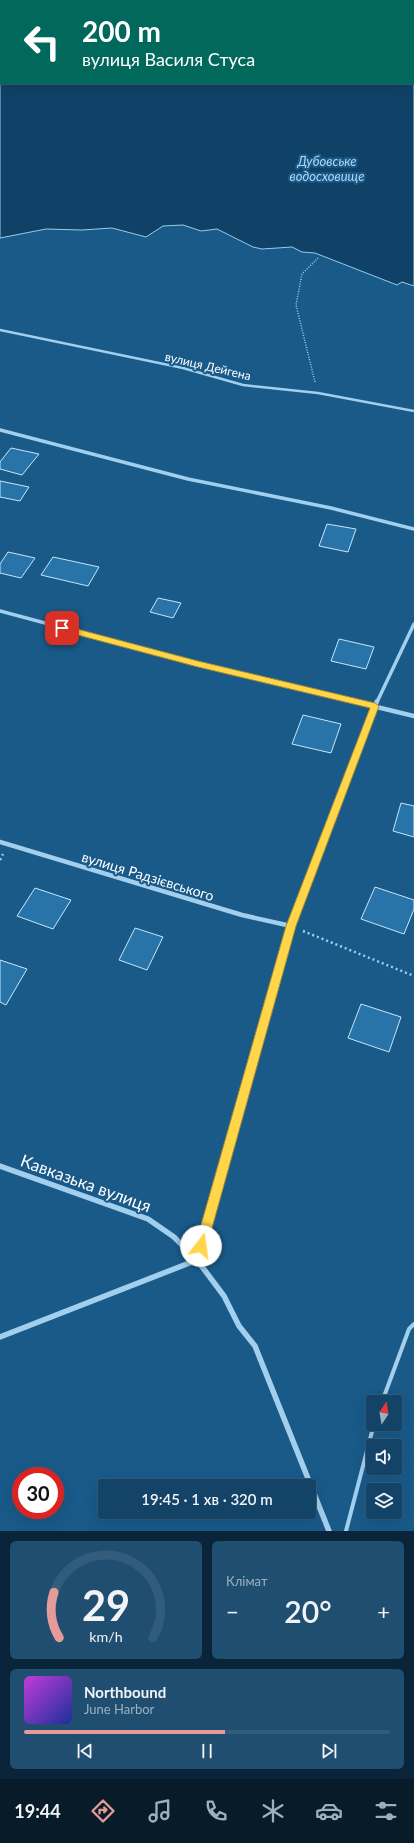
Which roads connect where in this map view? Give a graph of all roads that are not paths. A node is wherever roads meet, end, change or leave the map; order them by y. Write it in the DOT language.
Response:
graph roads {
  1 [pos="0,330"];
  2 [pos="414,411"];
  3 [pos="0,430"];
  4 [pos="414,529"];
  5 [pos="0,611"];
  6 [pos="414,624"];
  7 [pos="375,706"];
  8 [pos="414,716"];
  9 [pos="0,842"];
  10 [pos="291,926"];
  11 [pos="0,1166"];
  12 [pos="197,1260"];
  13 [pos="414,1324"];
  14 [pos="0,1338"];
  15 [pos="385,1395"];
  16 [pos="372,1431"];
  17 [pos="329,1531"];
  18 [pos="346,1531"];
  1 -- 2 [label="street, вулиця Дейгена"];
  3 -- 4 [label="street"];
  5 -- 7 [label="street"];
  6 -- 7 [label="street"];
  7 -- 8 [label="street"];
  7 -- 10 [label="street"];
  9 -- 10 [label="street, вулиця Радзієвського"];
  10 -- 12 [label="street"];
  11 -- 12 [label="street, Кавказька вулиця"];
  12 -- 14 [label="street"];
  12 -- 17 [label="street, Кавказька вулиця"];
  13 -- 15 [label="lane"];
  16 -- 18 [label="lane"];
}
